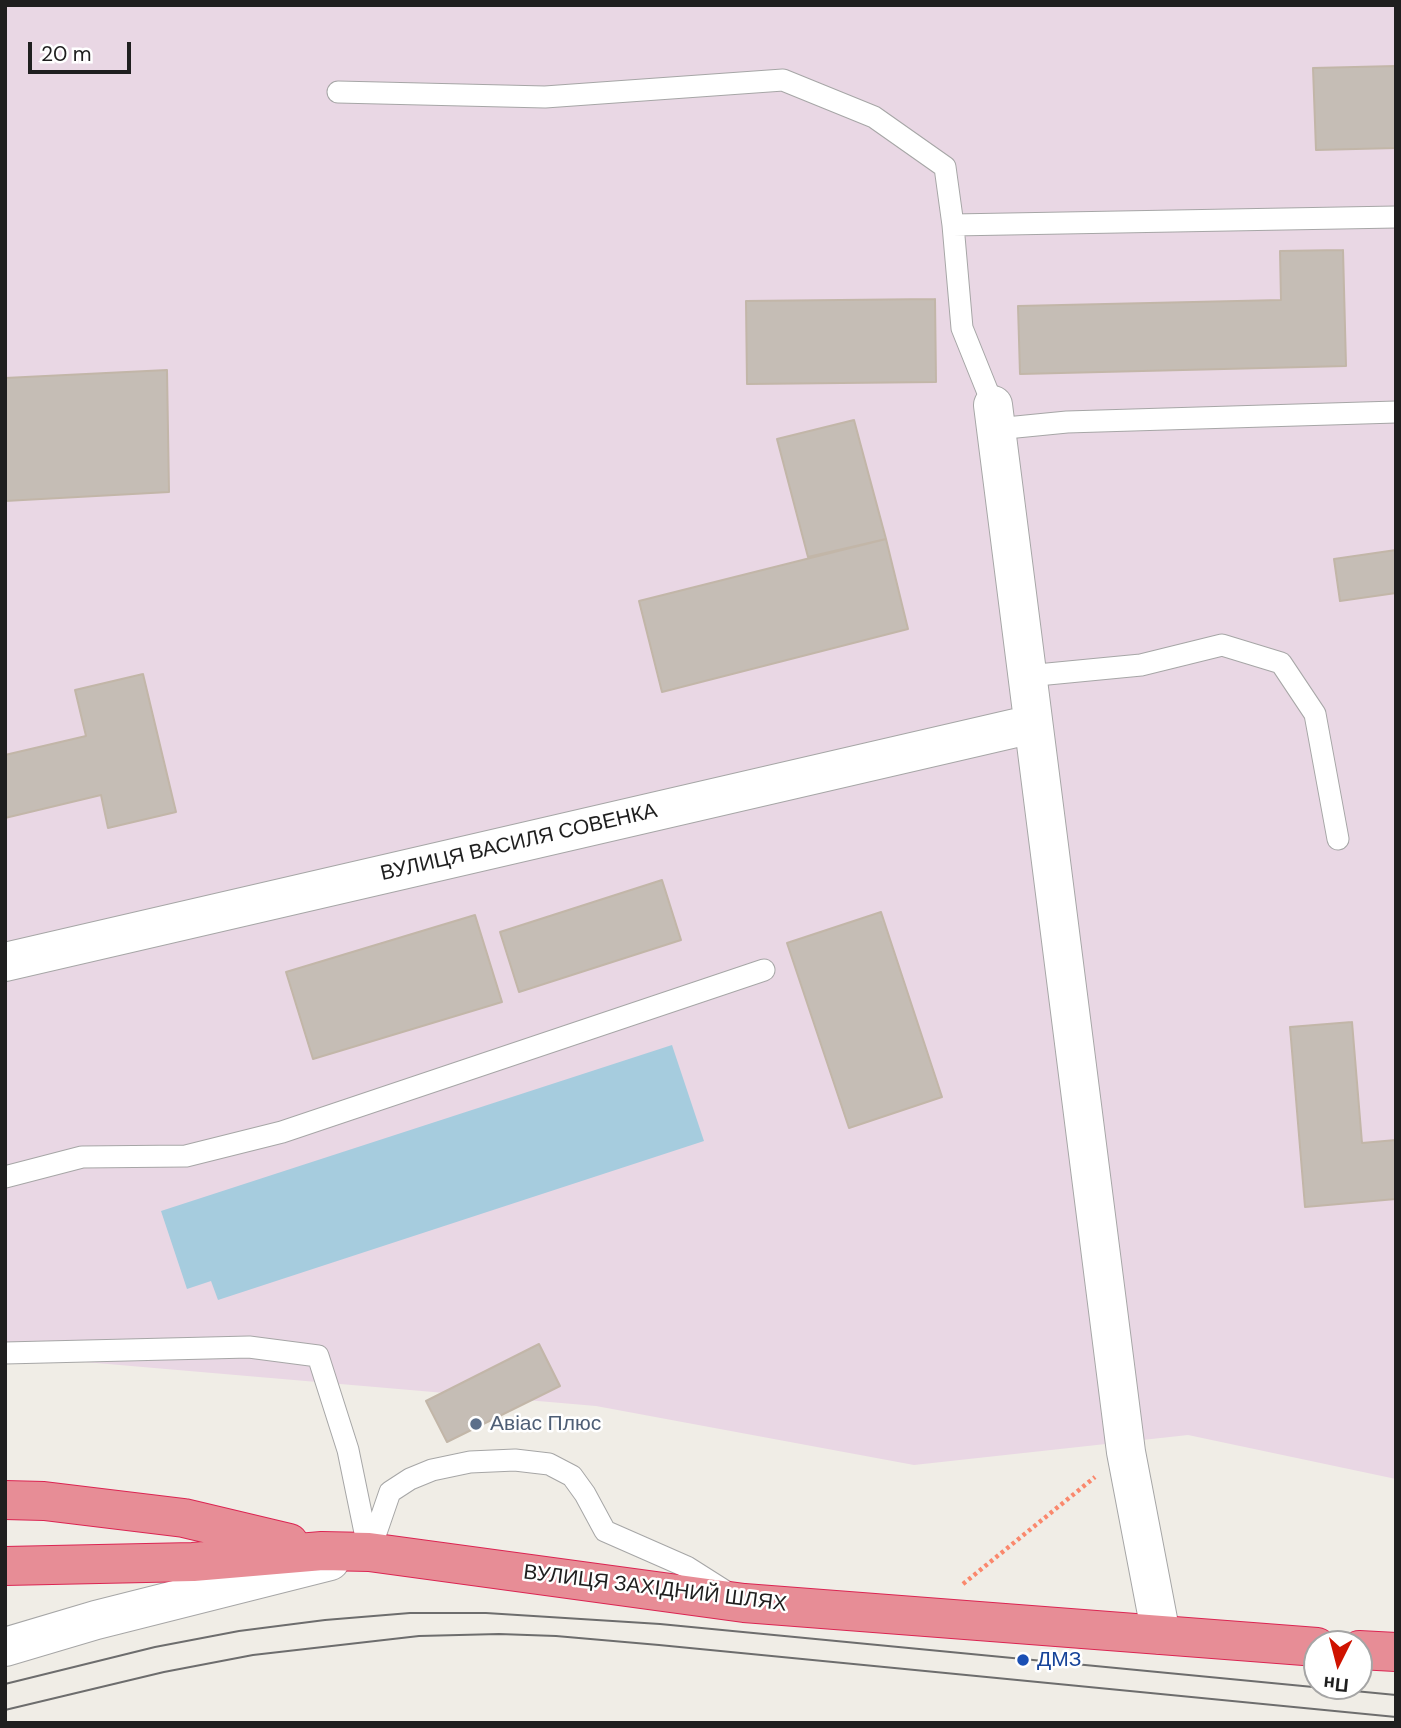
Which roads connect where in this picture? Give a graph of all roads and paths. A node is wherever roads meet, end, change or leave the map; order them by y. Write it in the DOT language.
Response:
graph roads {
  1 [pos="338,92"];
  2 [pos="1396,217"];
  3 [pos="953,225"];
  4 [pos="1396,412"];
  5 [pos="994,417"];
  6 [pos="1027,676"];
  7 [pos="1033,724"];
  8 [pos="1338,839"];
  9 [pos="5,962"];
  10 [pos="764,970"];
  11 [pos="5,1177"];
  12 [pos="5,1353"];
  13 [pos="1126,1452"];
  14 [pos="5,1500"];
  15 [pos="322,1551"];
  16 [pos="369,1552"];
  17 [pos="5,1566"];
  18 [pos="744,1603"];
  19 [pos="922,1617"];
  20 [pos="1161,1635"];
  21 [pos="1303,1646"];
  22 [pos="5,1647"];
  23 [pos="1373,1651"];
  24 [pos="1396,1653"];
  1 -- 3 [label="lane"];
  2 -- 3 [label="lane"];
  3 -- 5 [label="lane"];
  4 -- 5 [label="lane"];
  5 -- 6 [label="street"];
  6 -- 7 [label="street"];
  6 -- 8 [label="lane"];
  7 -- 9 [label="street, ВУЛИЦЯ ВАСИЛЯ СОВЕНКА"];
  7 -- 13 [label="street"];
  10 -- 11 [label="lane"];
  12 -- 16 [label="lane"];
  13 -- 19 [label="path"];
  13 -- 20 [label="street"];
  14 -- 15 [label="highway"];
  15 -- 16 [label="highway"];
  15 -- 17 [label="highway"];
  16 -- 18 [label="highway, ВУЛИЦЯ ЗАХІДНИЙ ШЛЯХ"];
  16 -- 18 [label="lane"];
  16 -- 22 [label="street, ВУЛИЦЯ ЗАХІДНИЙ ШЛЯХ"];
  18 -- 19 [label="highway, ВУЛИЦЯ ЗАХІДНИЙ ШЛЯХ"];
  19 -- 20 [label="highway, ВУЛИЦЯ ЗАХІДНИЙ ШЛЯХ"];
  20 -- 21 [label="highway, ВУЛИЦЯ ЗАХІДНИЙ ШЛЯХ"];
  23 -- 24 [label="highway"];
}
